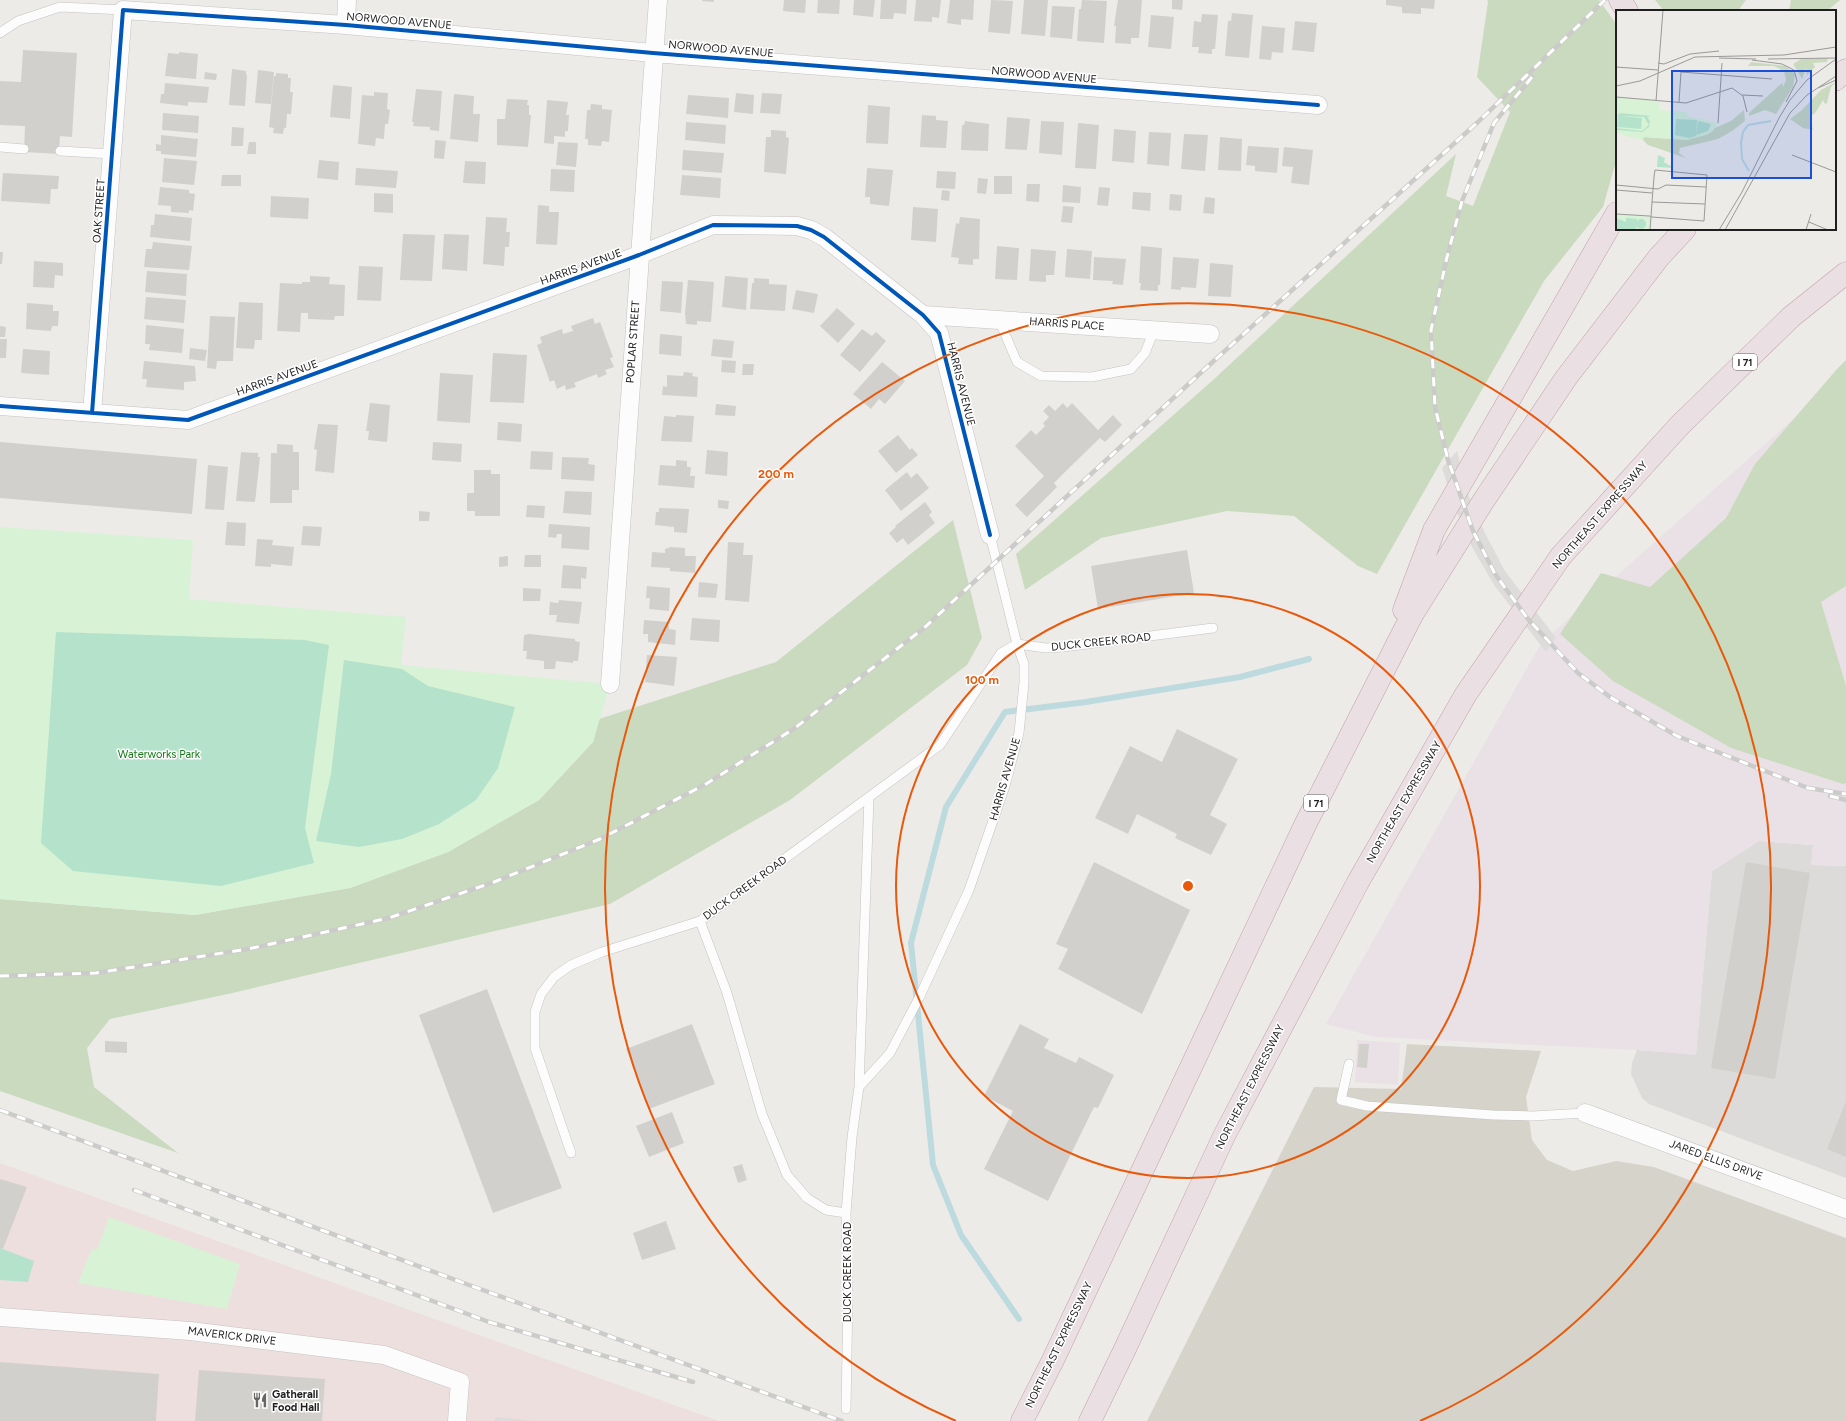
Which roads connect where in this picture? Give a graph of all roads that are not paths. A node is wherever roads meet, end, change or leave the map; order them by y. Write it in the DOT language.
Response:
graph roads {
  1 [pos="347,0"];
  2 [pos="658,0"];
  3 [pos="1620,0"];
  4 [pos="123,10"];
  5 [pos="1625,10"];
  6 [pos="346,25"];
  7 [pos="0,33"];
  8 [pos="653,53"];
  9 [pos="1846,70"];
  10 [pos="1836,79"];
  11 [pos="1318,105"];
  12 [pos="0,147"];
  13 [pos="24,149"];
  14 [pos="60,151"];
  15 [pos="112,154"];
  16 [pos="1616,215"];
  17 [pos="1684,230"];
  18 [pos="640,255"];
  19 [pos="1846,273"];
  20 [pos="924,315"];
  21 [pos="999,320"];
  22 [pos="1154,330"];
  23 [pos="1210,334"];
  24 [pos="0,406"];
  25 [pos="92,413"];
  26 [pos="990,535"];
  27 [pos="1213,628"];
  28 [pos="1017,644"];
  29 [pos="610,684"];
  30 [pos="1377,684"];
  31 [pos="869,797"];
  32 [pos="700,921"];
  33 [pos="1349,1064"];
  34 [pos="860,1087"];
  35 [pos="1585,1113"];
  36 [pos="571,1153"];
  37 [pos="1846,1209"];
  38 [pos="846,1213"];
  39 [pos="0,1317"];
  40 [pos="846,1409"];
  41 [pos="457,1421"];
  42 [pos="1022,1421"];
  43 [pos="1090,1421"];
  1 -- 6 [label="street"];
  2 -- 8 [label="street, POPLAR STREET"];
  3 -- 5 [label="highway"];
  4 -- 6 [label="street, NORWOOD AVENUE"];
  4 -- 7 [label="lane"];
  4 -- 15 [label="street, OAK STREET"];
  6 -- 8 [label="street, NORWOOD AVENUE"];
  8 -- 11 [label="street, NORWOOD AVENUE"];
  8 -- 18 [label="street, POPLAR STREET"];
  9 -- 10 [label="highway"];
  12 -- 13 [label="lane"];
  14 -- 15 [label="lane"];
  15 -- 25 [label="street, OAK STREET"];
  16 -- 30 [label="highway"];
  17 -- 30 [label="highway, NORTHEAST EXPRESSWAY / I 71"];
  18 -- 20 [label="street, HARRIS AVENUE"];
  18 -- 25 [label="street, HARRIS AVENUE"];
  18 -- 29 [label="street, POPLAR STREET"];
  19 -- 43 [label="highway, NORTHEAST EXPRESSWAY / I 71"];
  20 -- 21 [label="street, HARRIS PLACE"];
  20 -- 26 [label="street, HARRIS AVENUE"];
  21 -- 22 [label="street, HARRIS PLACE"];
  21 -- 22 [label="lane"];
  22 -- 23 [label="street, HARRIS PLACE"];
  24 -- 25 [label="street, HARRIS AVENUE"];
  26 -- 28 [label="lane, HARRIS AVENUE"];
  27 -- 28 [label="lane, DUCK CREEK ROAD"];
  28 -- 31 [label="lane, DUCK CREEK ROAD"];
  28 -- 34 [label="lane, HARRIS AVENUE"];
  30 -- 42 [label="highway, NORTHEAST EXPRESSWAY / I 71"];
  31 -- 32 [label="lane, DUCK CREEK ROAD"];
  31 -- 34 [label="lane"];
  32 -- 36 [label="lane"];
  32 -- 38 [label="lane, DUCK CREEK ROAD"];
  33 -- 35 [label="lane"];
  34 -- 38 [label="lane"];
  35 -- 37 [label="street, JARED ELLIS DRIVE"];
  38 -- 40 [label="lane, DUCK CREEK ROAD"];
  39 -- 41 [label="street, MAVERICK DRIVE"];
}
